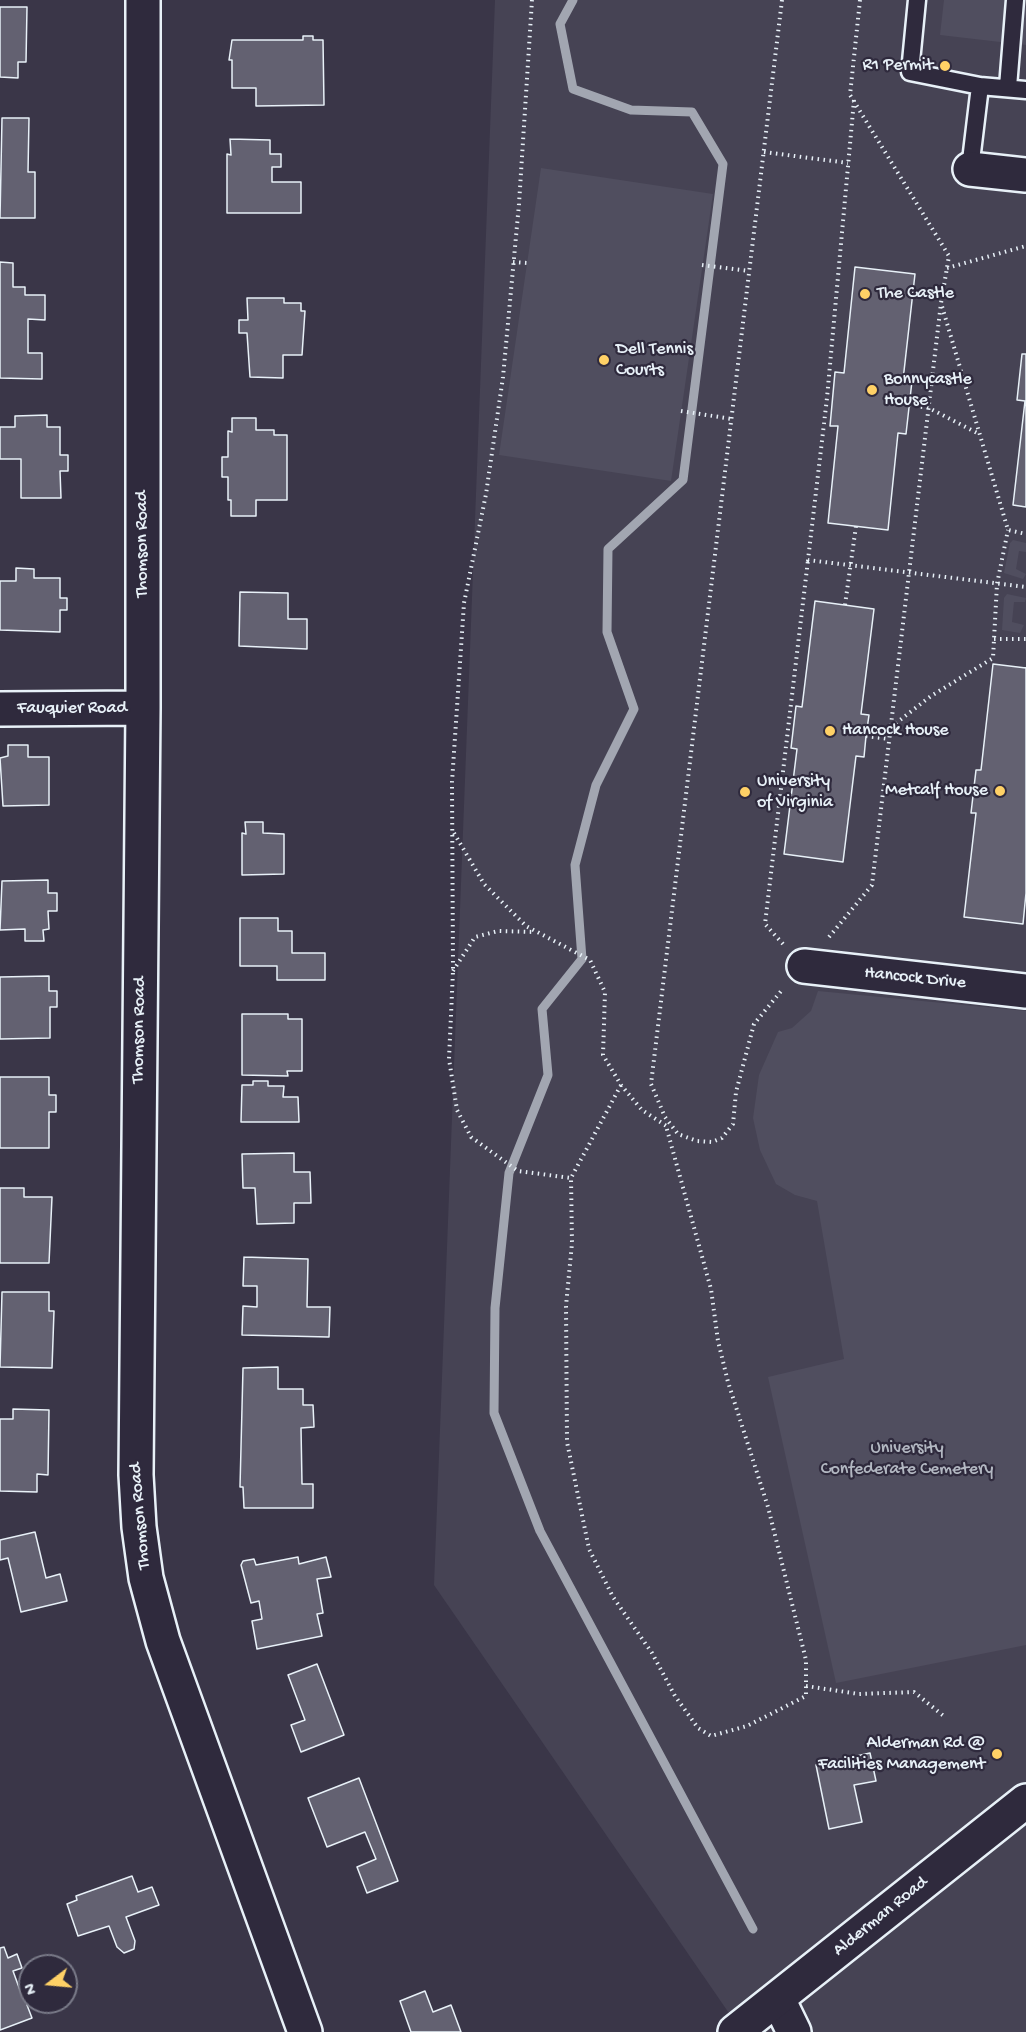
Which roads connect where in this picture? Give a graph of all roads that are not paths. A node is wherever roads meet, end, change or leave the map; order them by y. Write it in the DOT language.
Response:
graph roads {
  1 [pos="144,0"];
  2 [pos="917,0"];
  3 [pos="1016,0"];
  4 [pos="980,86"];
  5 [pos="1008,87"];
  6 [pos="1026,90"];
  7 [pos="970,169"];
  8 [pos="1026,175"];
  9 [pos="143,708"];
  10 [pos="0,709"];
  11 [pos="804,966"];
  12 [pos="1026,991"];
  13 [pos="1026,1802"];
  14 [pos="778,1999"];
  15 [pos="305,2032"];
  16 [pos="735,2032"];
  17 [pos="794,2032"];
  1 -- 9 [label="street, Thomson Road"];
  2 -- 4 [label="lane"];
  3 -- 5 [label="lane"];
  4 -- 5 [label="lane"];
  4 -- 7 [label="lane"];
  5 -- 6 [label="lane"];
  7 -- 8 [label="street"];
  9 -- 10 [label="street, Fauquier Road"];
  9 -- 15 [label="street, Thomson Road"];
  11 -- 12 [label="street, Hancock Drive"];
  13 -- 14 [label="street, Alderman Road"];
  14 -- 16 [label="street, Alderman Road"];
  14 -- 17 [label="street"];
}
